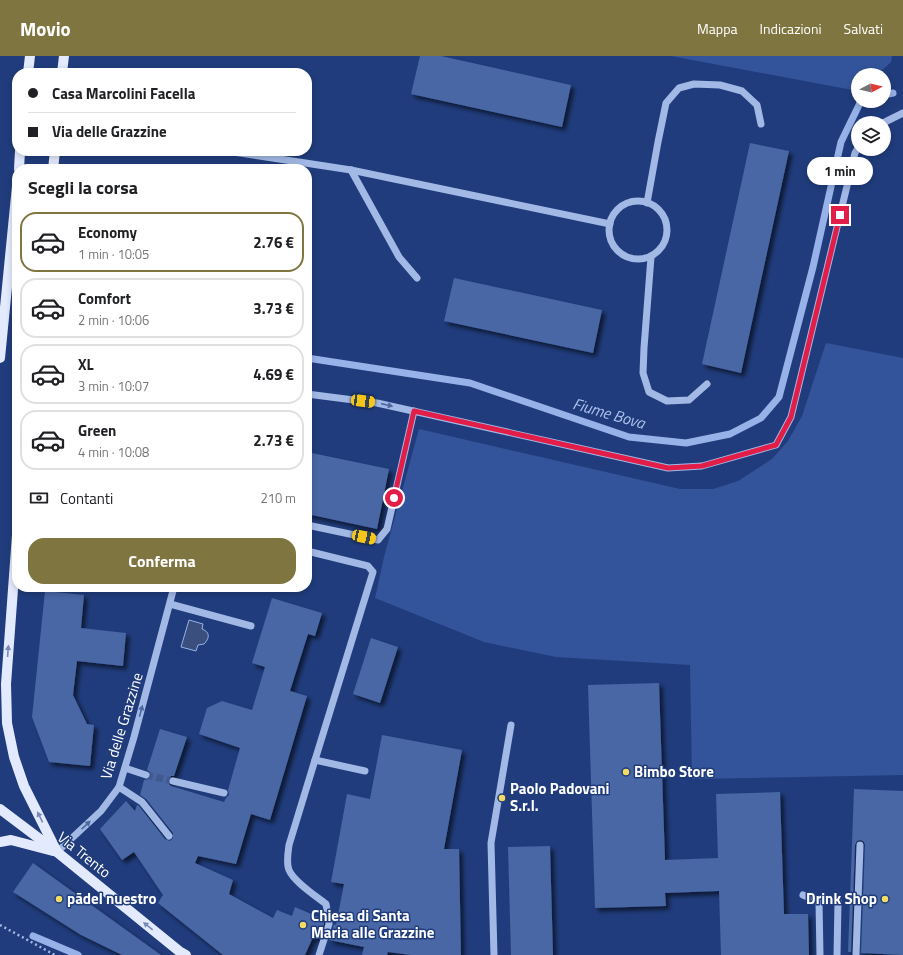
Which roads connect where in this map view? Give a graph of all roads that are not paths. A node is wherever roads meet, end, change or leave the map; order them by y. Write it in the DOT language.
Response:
graph roads {
  1 [pos="30,56"];
  2 [pos="64,56"];
  3 [pos="29,68"];
  4 [pos="63,68"];
  5 [pos="903,113"];
  6 [pos="891,119"];
  7 [pos="762,124"];
  8 [pos="260,156"];
  9 [pos="853,156"];
  10 [pos="312,164"];
  11 [pos="312,164"];
  12 [pos="351,170"];
  13 [pos="647,203"];
  14 [pos="610,224"];
  15 [pos="12,237"];
  16 [pos="651,257"];
  17 [pos="416,278"];
  18 [pos="0,358"];
  19 [pos="707,384"];
  20 [pos="312,395"];
  21 [pos="414,411"];
  22 [pos="312,526"];
  23 [pos="312,552"];
  24 [pos="13,592"];
  25 [pos="173,592"];
  26 [pos="170,604"];
  27 [pos="251,626"];
  28 [pos="511,725"];
  29 [pos="315,760"];
  30 [pos="125,768"];
  31 [pos="365,771"];
  32 [pos="146,775"];
  33 [pos="173,781"];
  34 [pos="119,787"];
  35 [pos="224,793"];
  36 [pos="0,809"];
  37 [pos="169,836"];
  38 [pos="0,842"];
  39 [pos="860,845"];
  40 [pos="57,852"];
  41 [pos="803,896"];
  42 [pos="838,902"];
  43 [pos="186,955"];
  44 [pos="319,955"];
  45 [pos="494,955"];
  46 [pos="820,955"];
  47 [pos="837,955"];
  48 [pos="856,955"];
  1 -- 3 [label="main road"];
  2 -- 4 [label="main road"];
  5 -- 6 [label="street"];
  7 -- 13 [label="street"];
  8 -- 11 [label="street"];
  9 -- 21 [label="street"];
  10 -- 12 [label="street"];
  12 -- 14 [label="street"];
  12 -- 17 [label="street"];
  13 -- 14 [label="street"];
  13 -- 16 [label="street"];
  14 -- 16 [label="street"];
  15 -- 18 [label="main road"];
  16 -- 19 [label="street"];
  20 -- 21 [label="street, one-way"];
  21 -- 22 [label="street"];
  23 -- 29 [label="street"];
  40 -- 24 [label="main road, one-way"];
  25 -- 26 [label="street, Via delle Grazzine"];
  26 -- 27 [label="street"];
  30 -- 26 [label="street, Via delle Grazzine, one-way"];
  28 -- 45 [label="street"];
  29 -- 31 [label="street"];
  29 -- 44 [label="street"];
  30 -- 32 [label="street"];
  30 -- 34 [label="street, Via delle Grazzine"];
  33 -- 35 [label="street"];
  34 -- 37 [label="street"];
  40 -- 34 [label="street, Via delle Grazzine, one-way"];
  36 -- 40 [label="main road, Via Trento"];
  38 -- 40 [label="main road"];
  39 -- 48 [label="street"];
  43 -- 40 [label="main road, Via Trento, one-way"];
  41 -- 46 [label="street"];
  42 -- 47 [label="street"];
}
